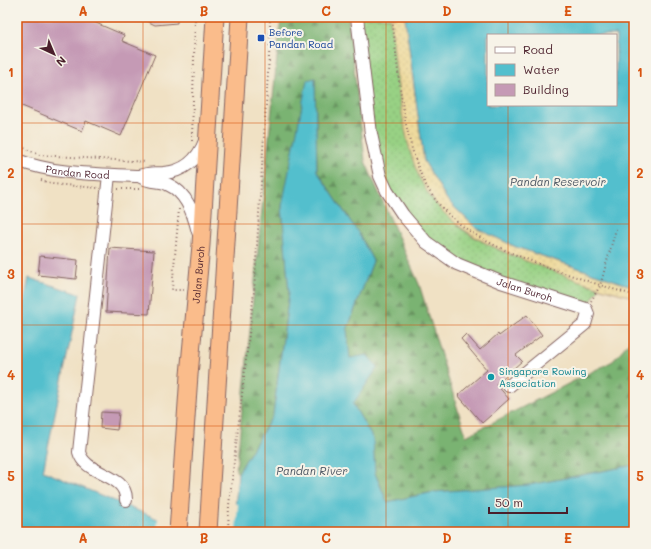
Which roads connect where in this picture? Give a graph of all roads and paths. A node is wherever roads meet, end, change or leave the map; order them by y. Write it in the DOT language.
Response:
graph roads {
  1 [pos="196,17"];
  2 [pos="215,17"];
  3 [pos="240,17"];
  4 [pos="270,17"];
  5 [pos="357,17"];
  6 [pos="392,17"];
  7 [pos="207,135"];
  8 [pos="17,145"];
  9 [pos="189,147"];
  10 [pos="17,160"];
  11 [pos="146,162"];
  12 [pos="109,175"];
  13 [pos="139,176"];
  14 [pos="179,207"];
  15 [pos="616,229"];
  16 [pos="201,245"];
  17 [pos="600,286"];
  18 [pos="198,290"];
  19 [pos="634,295"];
  20 [pos="586,309"];
  21 [pos="509,386"];
  22 [pos="126,500"];
  23 [pos="178,532"];
  24 [pos="208,532"];
  25 [pos="228,532"];
  1 -- 9 [label="path"];
  2 -- 7 [label="highway, Jalan Buroh"];
  3 -- 24 [label="highway"];
  4 -- 25 [label="path"];
  5 -- 20 [label="street, Jalan Buroh"];
  6 -- 17 [label="path"];
  7 -- 13 [label="street, Pandan Road"];
  7 -- 16 [label="highway, Jalan Buroh"];
  8 -- 11 [label="path"];
  10 -- 12 [label="street, Pandan Road"];
  12 -- 13 [label="street, Pandan Road"];
  12 -- 22 [label="street"];
  13 -- 16 [label="street, Pandan Road"];
  14 -- 18 [label="path"];
  15 -- 17 [label="path"];
  16 -- 18 [label="highway, Jalan Buroh"];
  17 -- 19 [label="path"];
  17 -- 20 [label="path"];
  18 -- 23 [label="highway, Jalan Buroh"];
  20 -- 21 [label="street"];
}
